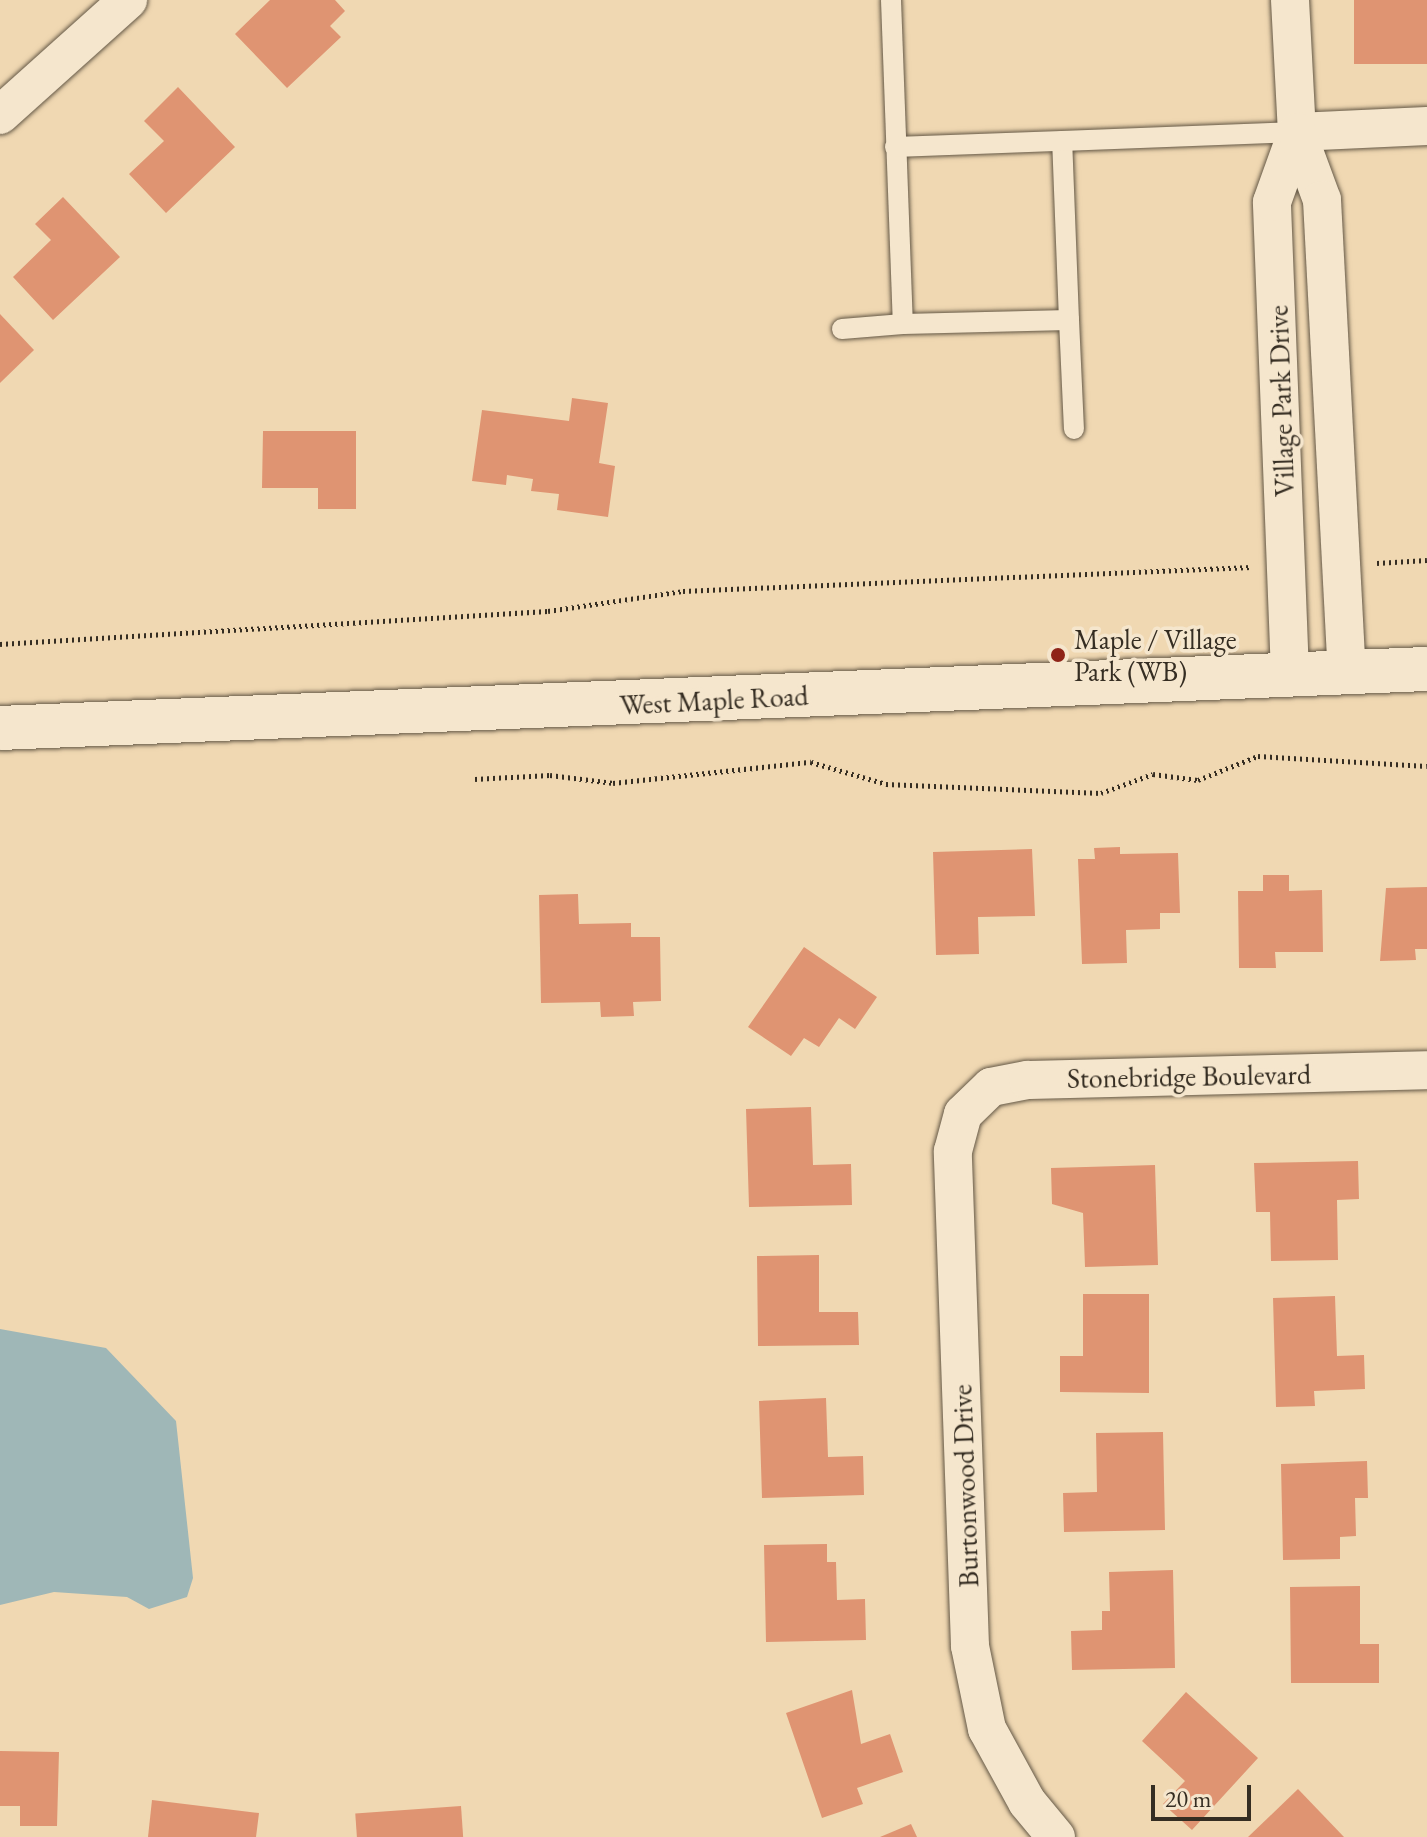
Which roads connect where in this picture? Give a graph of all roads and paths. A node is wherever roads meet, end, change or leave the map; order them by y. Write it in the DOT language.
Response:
graph roads {
  1 [pos="128,0"];
  2 [pos="891,0"];
  3 [pos="1290,0"];
  4 [pos="0,115"];
  5 [pos="1427,126"];
  6 [pos="1297,132"];
  7 [pos="1062,141"];
  8 [pos="895,147"];
  9 [pos="1069,320"];
  10 [pos="903,324"];
  11 [pos="842,329"];
  12 [pos="1074,429"];
  13 [pos="1427,560"];
  14 [pos="1368,563"];
  15 [pos="1257,567"];
  16 [pos="0,644"];
  17 [pos="1427,669"];
  18 [pos="1347,672"];
  19 [pos="1290,674"];
  20 [pos="0,728"];
  21 [pos="1427,766"];
  22 [pos="475,779"];
  23 [pos="1427,1070"];
  24 [pos="963,1114"];
  25 [pos="1056,1837"];
  1 -- 4 [label="street"];
  2 -- 8 [label="lane"];
  3 -- 6 [label="street, Village Park Drive"];
  5 -- 6 [label="street"];
  6 -- 7 [label="lane"];
  6 -- 18 [label="street, Village Park Drive"];
  6 -- 19 [label="street, Village Park Drive"];
  7 -- 8 [label="lane"];
  7 -- 9 [label="lane"];
  8 -- 10 [label="lane"];
  9 -- 10 [label="lane"];
  9 -- 12 [label="lane"];
  10 -- 11 [label="lane"];
  13 -- 14 [label="path"];
  15 -- 16 [label="path"];
  17 -- 18 [label="main road, West Maple Road"];
  18 -- 19 [label="main road, West Maple Road"];
  19 -- 20 [label="main road, West Maple Road"];
  21 -- 22 [label="path"];
  23 -- 24 [label="street, Stonebridge Boulevard"];
  24 -- 25 [label="street, Burtonwood Drive"];
}
